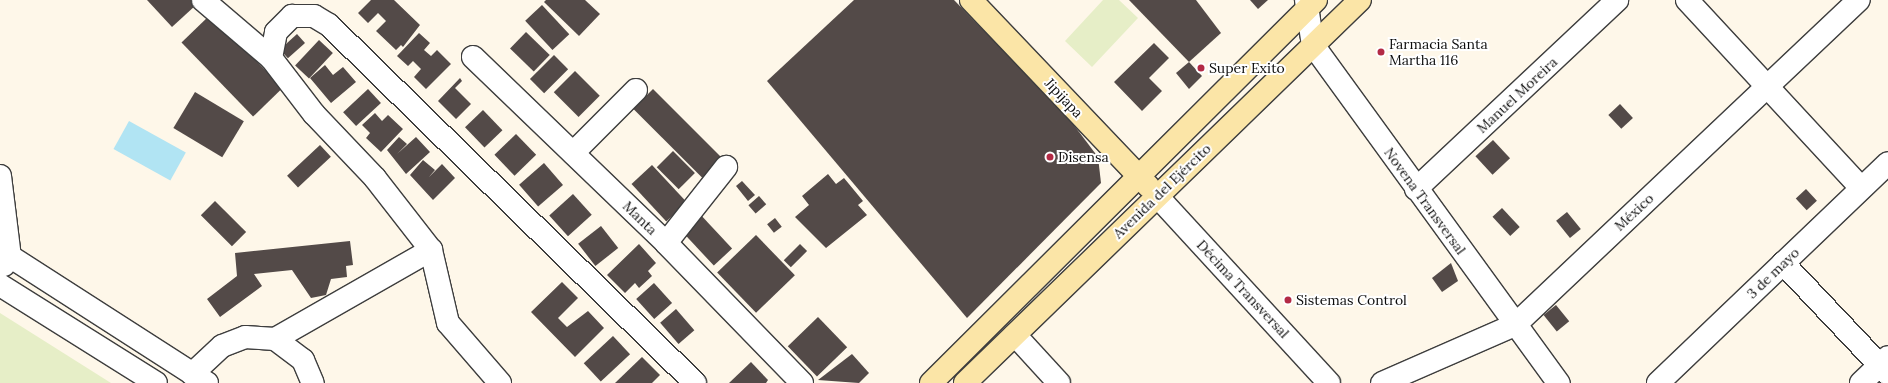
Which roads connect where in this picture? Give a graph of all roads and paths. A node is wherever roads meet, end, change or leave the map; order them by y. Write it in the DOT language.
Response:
graph roads {
  1 [pos="203,0"];
  2 [pos="971,0"];
  3 [pos="1360,0"];
  4 [pos="1617,0"];
  5 [pos="1687,0"];
  6 [pos="1859,0"];
  7 [pos="1309,4"];
  8 [pos="1313,45"];
  9 [pos="472,57"];
  10 [pos="271,58"];
  11 [pos="1766,87"];
  12 [pos="636,90"];
  13 [pos="572,153"];
  14 [pos="1888,163"];
  15 [pos="726,167"];
  16 [pos="0,176"];
  17 [pos="1138,176"];
  18 [pos="1861,188"];
  19 [pos="1416,189"];
  20 [pos="1157,196"];
  21 [pos="666,243"];
  22 [pos="431,250"];
  23 [pos="3,259"];
  24 [pos="1783,263"];
  25 [pos="0,285"];
  26 [pos="1515,325"];
  27 [pos="1015,335"];
  28 [pos="275,339"];
  29 [pos="1885,365"];
  30 [pos="200,378"];
  31 [pos="156,383"];
  32 [pos="313,383"];
  33 [pos="500,383"];
  34 [pos="695,383"];
  35 [pos="802,383"];
  36 [pos="931,383"];
  37 [pos="965,383"];
  38 [pos="1059,383"];
  39 [pos="1329,383"];
  40 [pos="1382,383"];
  41 [pos="1559,383"];
  42 [pos="1658,383"];
  43 [pos="1861,383"];
  1 -- 10 [label="street"];
  2 -- 17 [label="main road, Jipijapa"];
  3 -- 8 [label="main road, Avenida del Ejército"];
  4 -- 19 [label="street, Manuel Moreira"];
  5 -- 11 [label="street"];
  6 -- 11 [label="street, México"];
  7 -- 8 [label="street, Novena Transversal"];
  7 -- 17 [label="main road, Avenida del Ejército"];
  8 -- 19 [label="street, Novena Transversal"];
  8 -- 20 [label="main road, Avenida del Ejército"];
  9 -- 13 [label="street, Manta"];
  10 -- 22 [label="street"];
  10 -- 34 [label="street"];
  11 -- 18 [label="street"];
  11 -- 26 [label="street, México"];
  12 -- 13 [label="street"];
  13 -- 21 [label="street, Manta"];
  14 -- 18 [label="street, 3 de mayo"];
  15 -- 21 [label="street"];
  16 -- 23 [label="street"];
  17 -- 20 [label="main road, Jipijapa"];
  17 -- 36 [label="main road, Avenida del Ejército"];
  18 -- 24 [label="street, 3 de mayo"];
  19 -- 26 [label="street, Novena Transversal"];
  20 -- 27 [label="main road, Avenida del Ejército"];
  20 -- 39 [label="street, Décima Transversal"];
  21 -- 35 [label="street, Manta"];
  22 -- 28 [label="street"];
  22 -- 33 [label="street"];
  23 -- 30 [label="street"];
  24 -- 29 [label="street"];
  24 -- 42 [label="street, 3 de mayo"];
  25 -- 31 [label="street"];
  26 -- 40 [label="street, México"];
  26 -- 41 [label="street, Novena Transversal"];
  27 -- 37 [label="main road, Avenida del Ejército"];
  27 -- 38 [label="street"];
  28 -- 30 [label="street"];
  28 -- 32 [label="street"];
  29 -- 43 [label="street"];
}
